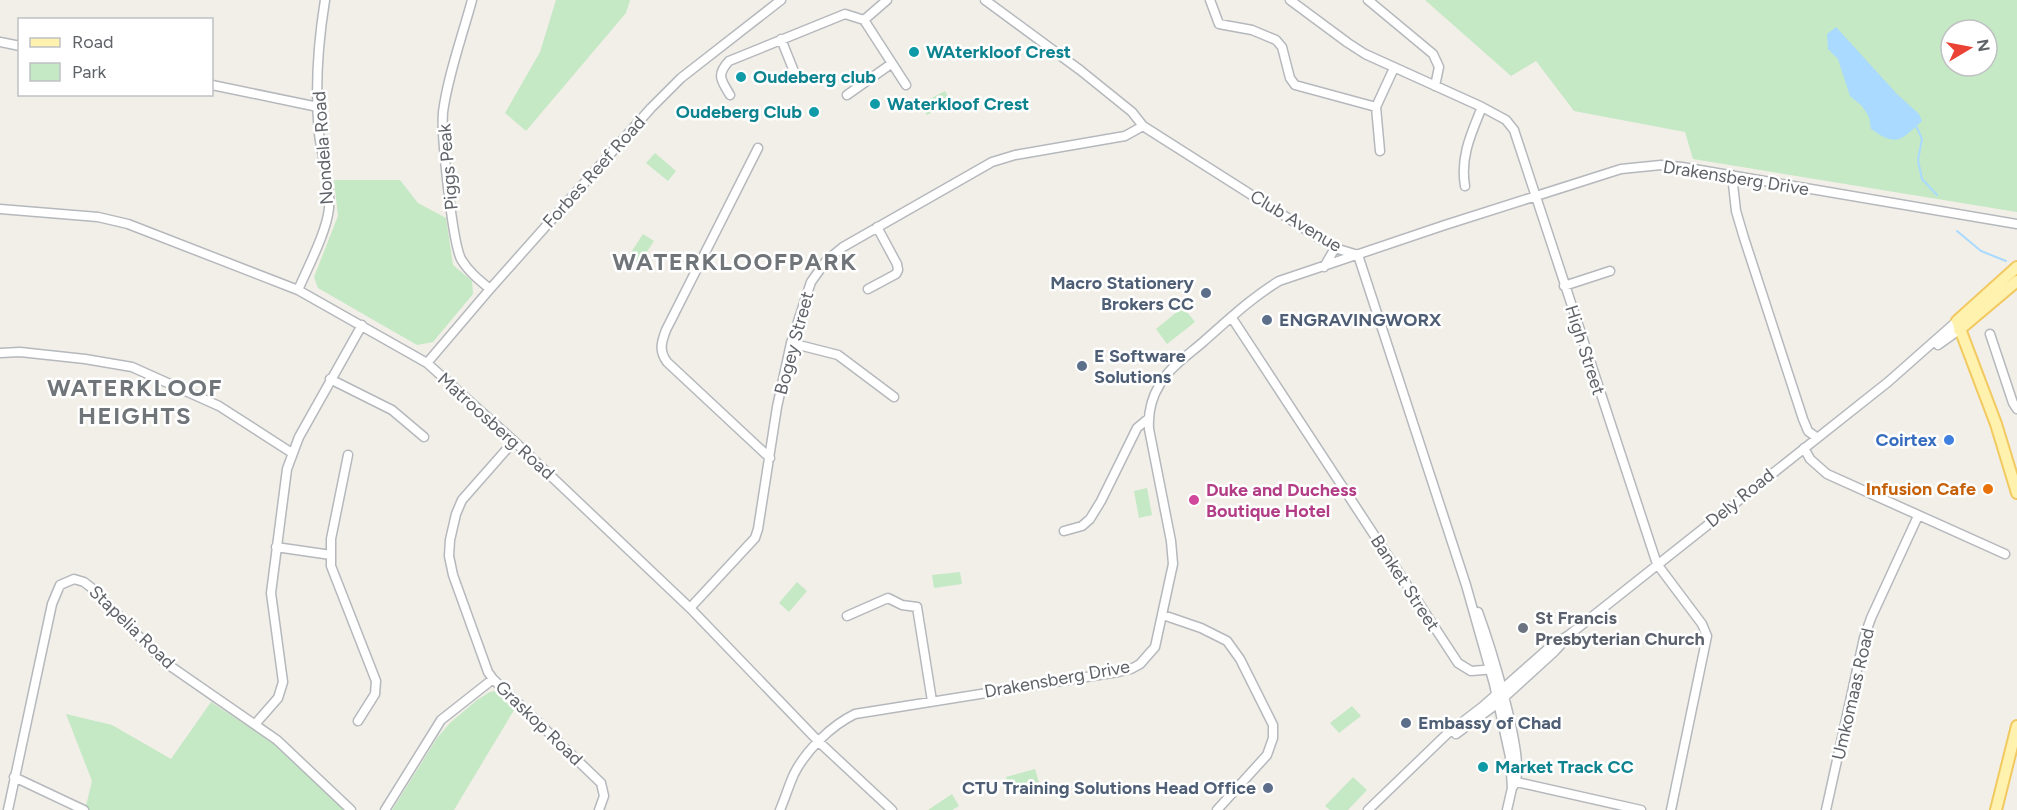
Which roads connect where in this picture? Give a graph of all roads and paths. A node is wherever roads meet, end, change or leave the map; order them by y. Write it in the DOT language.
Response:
graph roads {
  1 [pos="325,0"];
  2 [pos="472,0"];
  3 [pos="781,0"];
  4 [pos="887,0"];
  5 [pos="985,0"];
  6 [pos="1210,0"];
  7 [pos="1290,0"];
  8 [pos="1368,0"];
  9 [pos="864,20"];
  10 [pos="781,39"];
  11 [pos="0,42"];
  12 [pos="18,46"];
  13 [pos="891,64"];
  14 [pos="1394,68"];
  15 [pos="795,74"];
  16 [pos="213,85"];
  17 [pos="906,85"];
  18 [pos="1436,86"];
  19 [pos="730,95"];
  20 [pos="847,95"];
  21 [pos="318,107"];
  22 [pos="1376,107"];
  23 [pos="1482,107"];
  24 [pos="1143,126"];
  25 [pos="758,148"];
  26 [pos="1380,151"];
  27 [pos="1732,175"];
  28 [pos="1465,186"];
  29 [pos="1535,195"];
  30 [pos="0,210"];
  31 [pos="2017,224"];
  32 [pos="877,227"];
  33 [pos="1335,248"];
  34 [pos="1358,255"];
  35 [pos="1324,267"];
  36 [pos="2017,267"];
  37 [pos="1610,271"];
  38 [pos="2017,281"];
  39 [pos="1564,286"];
  40 [pos="489,289"];
  41 [pos="868,289"];
  42 [pos="298,290"];
  43 [pos="1232,318"];
  44 [pos="362,325"];
  45 [pos="1958,326"];
  46 [pos="1990,334"];
  47 [pos="791,343"];
  48 [pos="0,353"];
  49 [pos="427,363"];
  50 [pos="330,379"];
  51 [pos="894,397"];
  52 [pos="2017,409"];
  53 [pos="1149,418"];
  54 [pos="424,437"];
  55 [pos="1816,437"];
  56 [pos="514,441"];
  57 [pos="1804,448"];
  58 [pos="292,453"];
  59 [pos="348,455"];
  60 [pos="770,458"];
  61 [pos="2017,492"];
  62 [pos="1918,516"];
  63 [pos="1064,531"];
  64 [pos="276,548"];
  65 [pos="2005,554"];
  66 [pos="331,555"];
  67 [pos="1657,564"];
  68 [pos="690,608"];
  69 [pos="1163,615"];
  70 [pos="847,616"];
  71 [pos="1493,669"];
  72 [pos="493,679"];
  73 [pos="1500,696"];
  74 [pos="932,701"];
  75 [pos="358,721"];
  76 [pos="256,723"];
  77 [pos="2017,726"];
  78 [pos="819,742"];
  79 [pos="14,777"];
  80 [pos="1513,783"];
  81 [pos="8,810"];
  82 [pos="84,810"];
  83 [pos="351,810"];
  84 [pos="386,810"];
  85 [pos="599,810"];
  86 [pos="780,810"];
  87 [pos="892,810"];
  88 [pos="1218,810"];
  89 [pos="1368,810"];
  90 [pos="1507,810"];
  91 [pos="1641,810"];
  92 [pos="1671,810"];
  93 [pos="1826,810"];
  94 [pos="1998,810"];
  1 -- 21 [label="street, Nondela Road"];
  2 -- 40 [label="street, Piggs Peak"];
  3 -- 40 [label="street, Forbes Reef Road"];
  4 -- 9 [label="street"];
  5 -- 24 [label="street, Club Avenue"];
  6 -- 22 [label="street"];
  7 -- 14 [label="street, High Street"];
  8 -- 18 [label="street"];
  9 -- 10 [label="street"];
  9 -- 13 [label="street"];
  10 -- 15 [label="street"];
  10 -- 19 [label="street"];
  11 -- 12 [label="street"];
  13 -- 17 [label="street"];
  13 -- 20 [label="street"];
  14 -- 18 [label="street, High Street"];
  14 -- 22 [label="street"];
  16 -- 21 [label="street"];
  18 -- 23 [label="street, High Street"];
  21 -- 42 [label="street, Nondela Road"];
  22 -- 26 [label="street"];
  23 -- 28 [label="street"];
  23 -- 29 [label="street, High Street"];
  24 -- 32 [label="street, Bogey Street"];
  24 -- 33 [label="street, Club Avenue"];
  25 -- 60 [label="street"];
  27 -- 29 [label="street, Drakensberg Drive"];
  27 -- 31 [label="street, Drakensberg Drive"];
  27 -- 55 [label="street"];
  29 -- 34 [label="street, Drakensberg Drive"];
  29 -- 39 [label="street, High Street"];
  30 -- 42 [label="street, Matroosberg Road"];
  32 -- 41 [label="street"];
  32 -- 47 [label="street, Bogey Street"];
  33 -- 34 [label="street, Club Avenue"];
  33 -- 35 [label="street"];
  34 -- 35 [label="street, Drakensberg Drive"];
  34 -- 71 [label="street, Club Avenue"];
  35 -- 43 [label="street, Drakensberg Drive"];
  36 -- 45 [label="main road, Dely Road"];
  37 -- 39 [label="street"];
  38 -- 45 [label="main road, Dely Road"];
  39 -- 67 [label="street, High Street"];
  40 -- 49 [label="street, Forbes Reef Road"];
  42 -- 44 [label="street, Matroosberg Road"];
  43 -- 53 [label="street, Drakensberg Drive"];
  43 -- 71 [label="street, Banket Street"];
  44 -- 49 [label="street, Matroosberg Road"];
  44 -- 50 [label="street"];
  45 -- 55 [label="street, Dely Road"];
  45 -- 61 [label="main road"];
  46 -- 52 [label="street"];
  47 -- 51 [label="street"];
  47 -- 60 [label="street, Bogey Street"];
  48 -- 58 [label="street"];
  49 -- 56 [label="street, Matroosberg Road"];
  50 -- 54 [label="street"];
  50 -- 58 [label="street"];
  53 -- 63 [label="street"];
  53 -- 69 [label="street, Drakensberg Drive"];
  55 -- 57 [label="street, Dely Road"];
  56 -- 68 [label="street, Matroosberg Road"];
  56 -- 72 [label="street, Graskop Road"];
  57 -- 62 [label="street"];
  57 -- 67 [label="street, Dely Road"];
  58 -- 64 [label="street"];
  59 -- 66 [label="street"];
  60 -- 68 [label="street, Bogey Street"];
  62 -- 65 [label="street"];
  62 -- 93 [label="street, Umkomaas Road"];
  64 -- 66 [label="street"];
  64 -- 76 [label="street"];
  66 -- 75 [label="street"];
  67 -- 73 [label="street, Dely Road"];
  67 -- 92 [label="street, High Street"];
  68 -- 78 [label="street, Matroosberg Road"];
  69 -- 74 [label="street, Drakensberg Drive"];
  69 -- 88 [label="street"];
  70 -- 74 [label="street"];
  71 -- 73 [label="street, Club Avenue"];
  72 -- 84 [label="street"];
  72 -- 85 [label="street, Graskop Road"];
  73 -- 80 [label="street, Club Avenue"];
  73 -- 89 [label="street, Dely Road"];
  74 -- 78 [label="street, Drakensberg Drive"];
  76 -- 79 [label="street, Stapelia Road"];
  76 -- 83 [label="street, Stapelia Road"];
  77 -- 94 [label="main road"];
  78 -- 86 [label="street, Drakensberg Drive"];
  78 -- 87 [label="street, Matroosberg Road"];
  79 -- 81 [label="street, Stapelia Road"];
  79 -- 82 [label="street"];
  80 -- 90 [label="street, Club Avenue"];
  80 -- 91 [label="street"];
}
